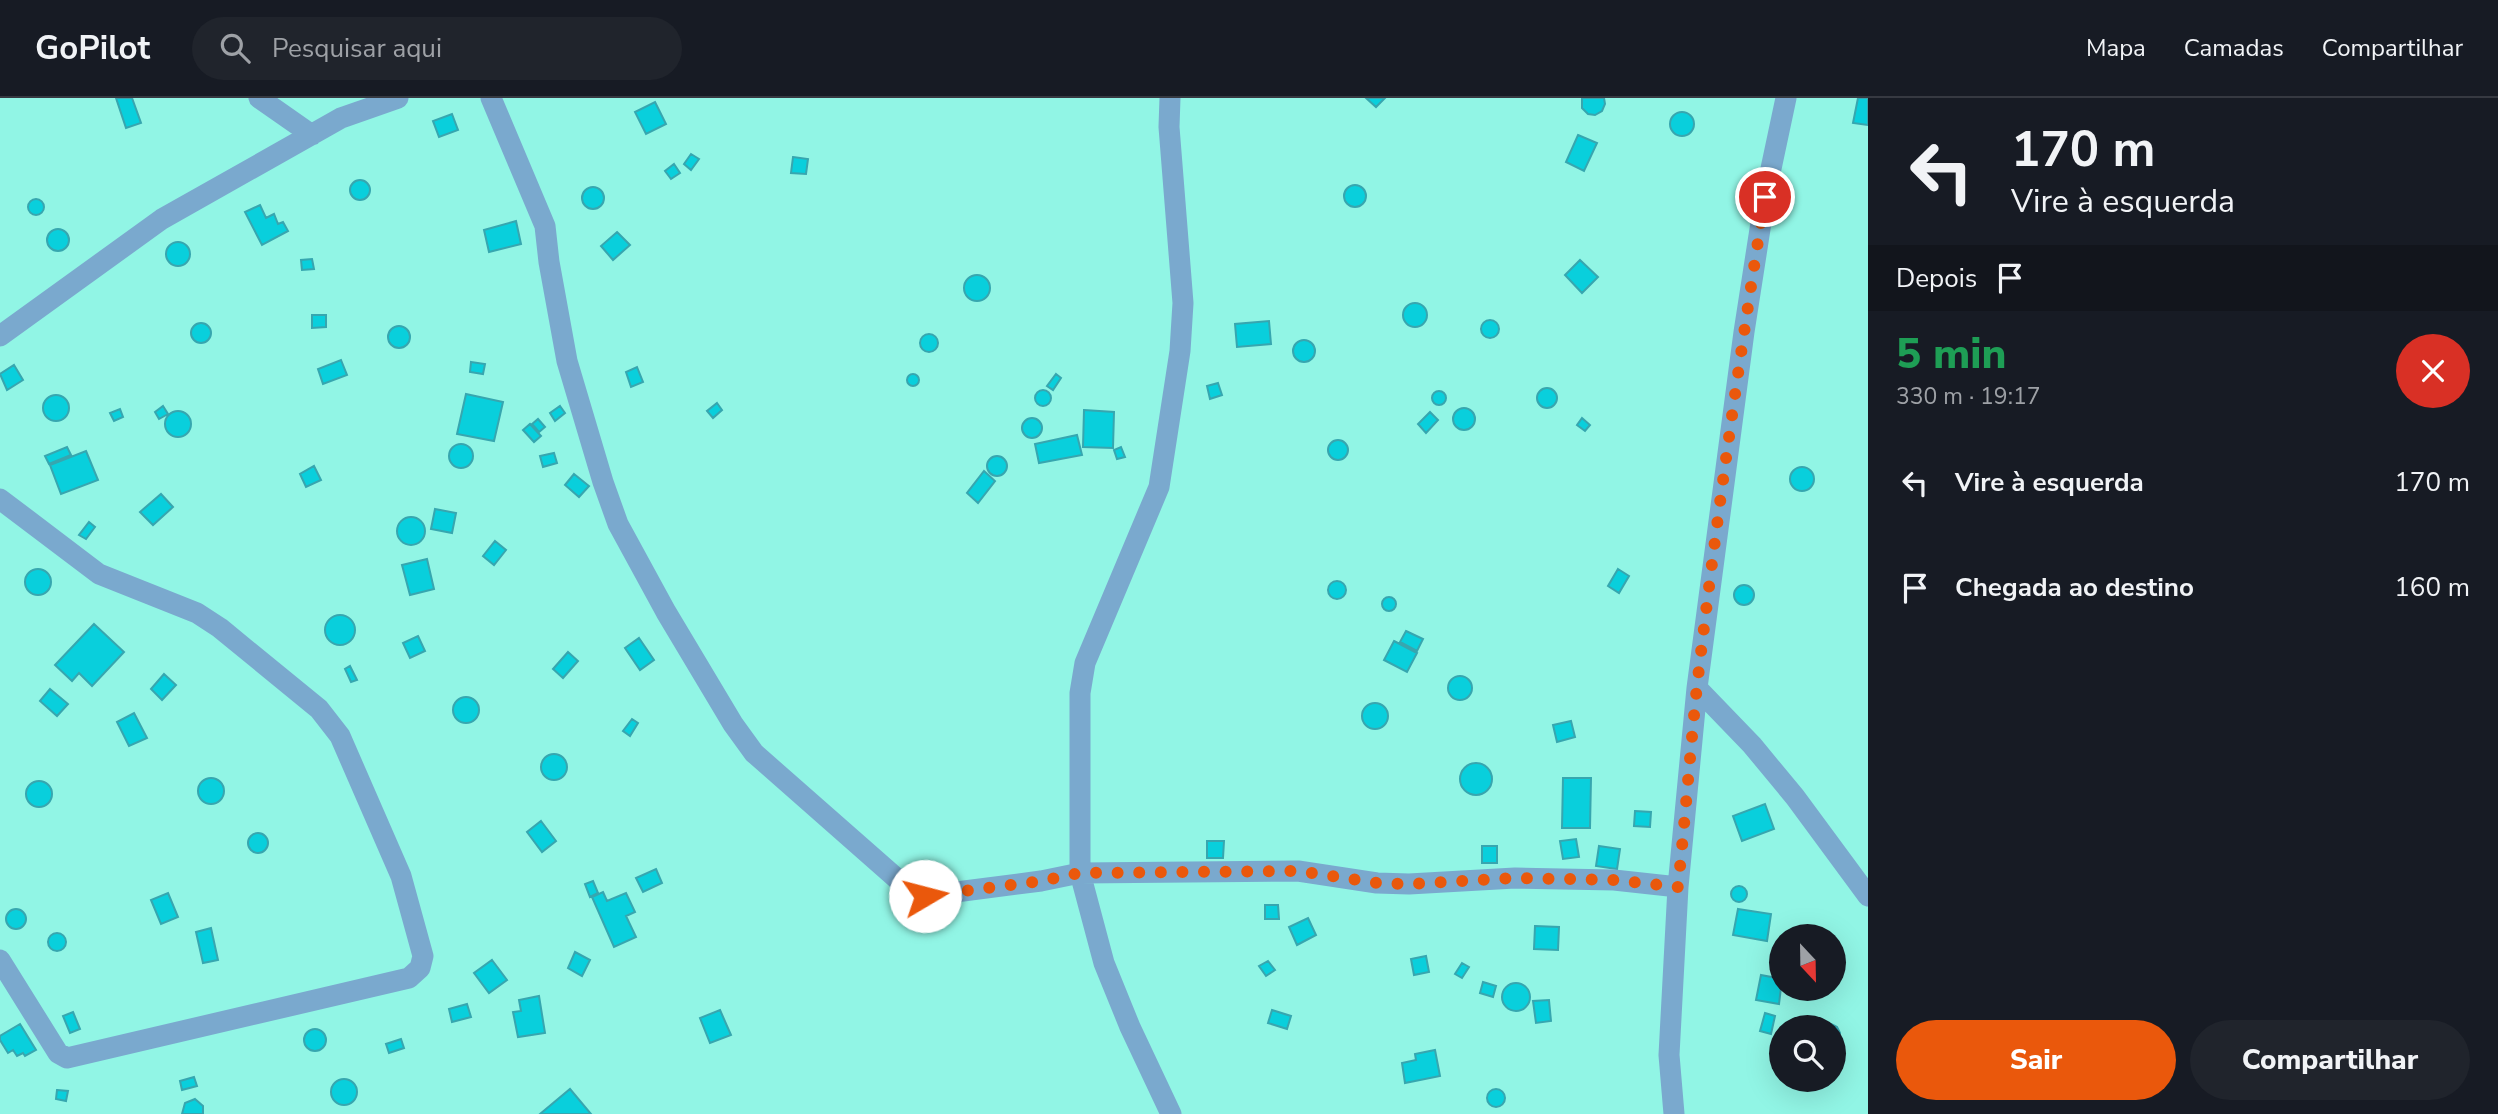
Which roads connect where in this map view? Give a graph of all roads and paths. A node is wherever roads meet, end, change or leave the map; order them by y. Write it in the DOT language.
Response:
graph roads {
  1 [pos="259,98"];
  2 [pos="398,98"];
  3 [pos="491,98"];
  4 [pos="1170,98"];
  5 [pos="1786,98"];
  6 [pos="312,135"];
  7 [pos="0,336"];
  8 [pos="0,499"];
  9 [pos="1697,688"];
  10 [pos="1080,873"];
  11 [pos="1678,887"];
  12 [pos="1868,896"];
  13 [pos="0,960"];
  14 [pos="1171,1114"];
  15 [pos="1674,1114"];
  1 -- 6 [label="street"];
  2 -- 6 [label="street"];
  3 -- 10 [label="street"];
  4 -- 10 [label="street"];
  5 -- 9 [label="street"];
  6 -- 7 [label="street"];
  8 -- 13 [label="street"];
  9 -- 11 [label="street"];
  9 -- 12 [label="street"];
  10 -- 11 [label="street"];
  10 -- 14 [label="street"];
  11 -- 15 [label="street"];
}
